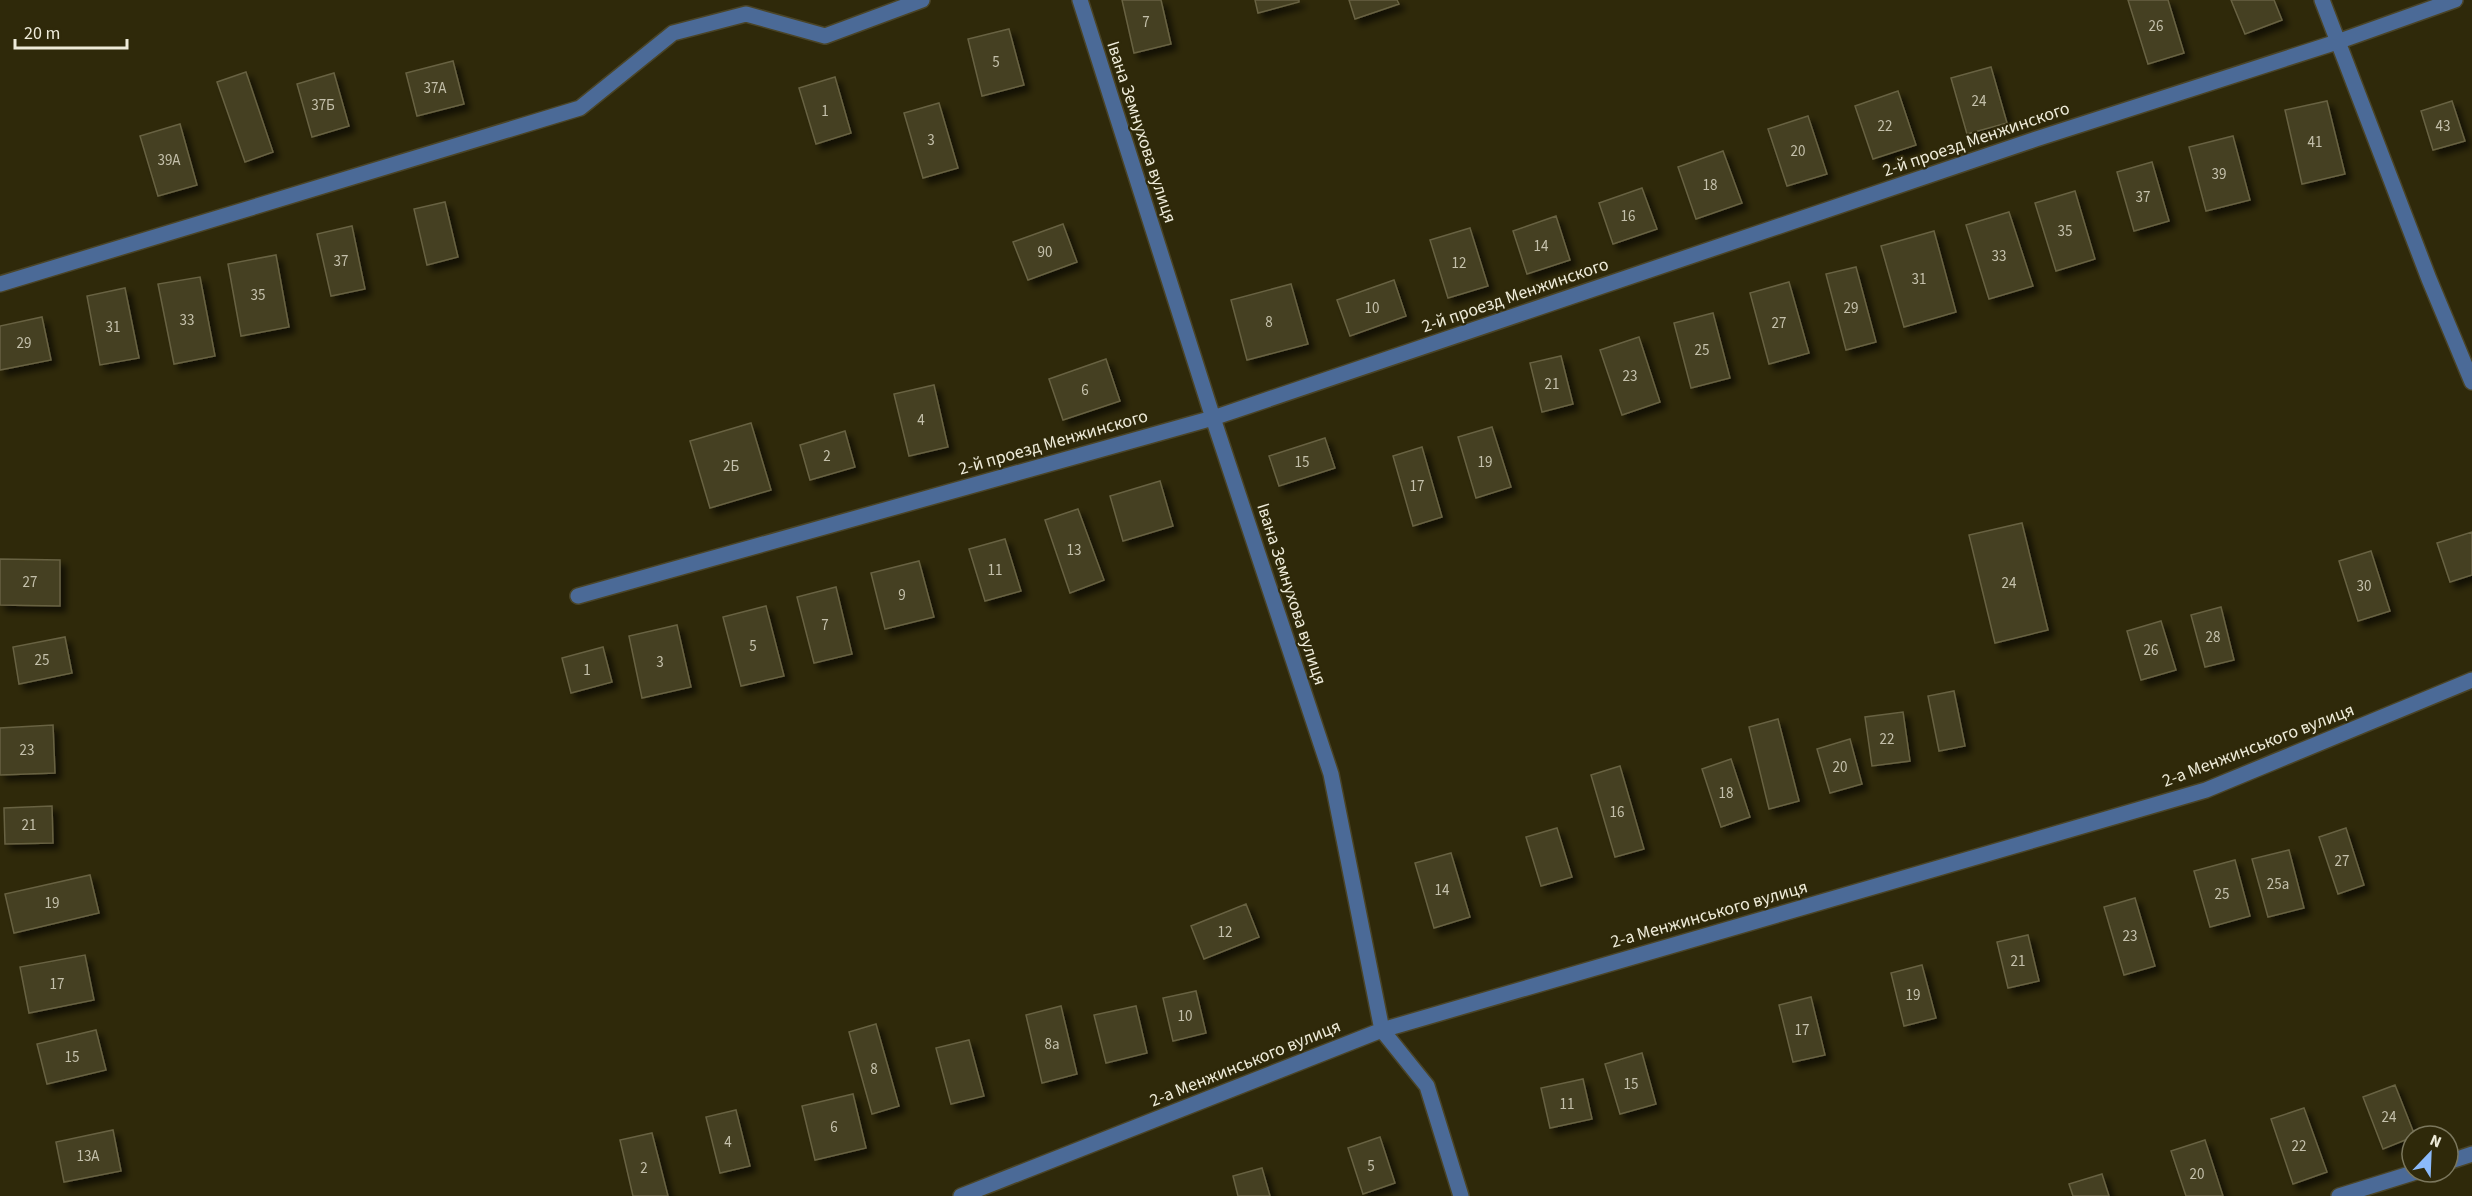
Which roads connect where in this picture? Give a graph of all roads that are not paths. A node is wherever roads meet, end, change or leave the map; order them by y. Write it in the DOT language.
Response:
graph roads {
  1 [pos="922,0"];
  2 [pos="1080,0"];
  3 [pos="2322,0"];
  4 [pos="2455,0"];
  5 [pos="2337,42"];
  6 [pos="0,284"];
  7 [pos="2472,382"];
  8 [pos="1213,418"];
  9 [pos="578,596"];
  10 [pos="2472,680"];
  11 [pos="1382,1030"];
  12 [pos="2400,1177"];
  13 [pos="961,1196"];
  14 [pos="1461,1196"];
  15 [pos="2339,1196"];
  1 -- 6 [label="street"];
  2 -- 8 [label="street, Івана Земнухова вулиця"];
  3 -- 5 [label="street"];
  4 -- 5 [label="street, 2-й проезд Менжинского"];
  5 -- 7 [label="street"];
  5 -- 8 [label="street, 2-й проезд Менжинского"];
  8 -- 9 [label="street, 2-й проезд Менжинского"];
  8 -- 11 [label="street, Івана Земнухова вулиця"];
  10 -- 11 [label="street, 2-а Менжинського вулиця"];
  11 -- 13 [label="street, 2-а Менжинського вулиця"];
  11 -- 14 [label="street, Івана Земнухова вулиця"];
  12 -- 15 [label="street"];
}
